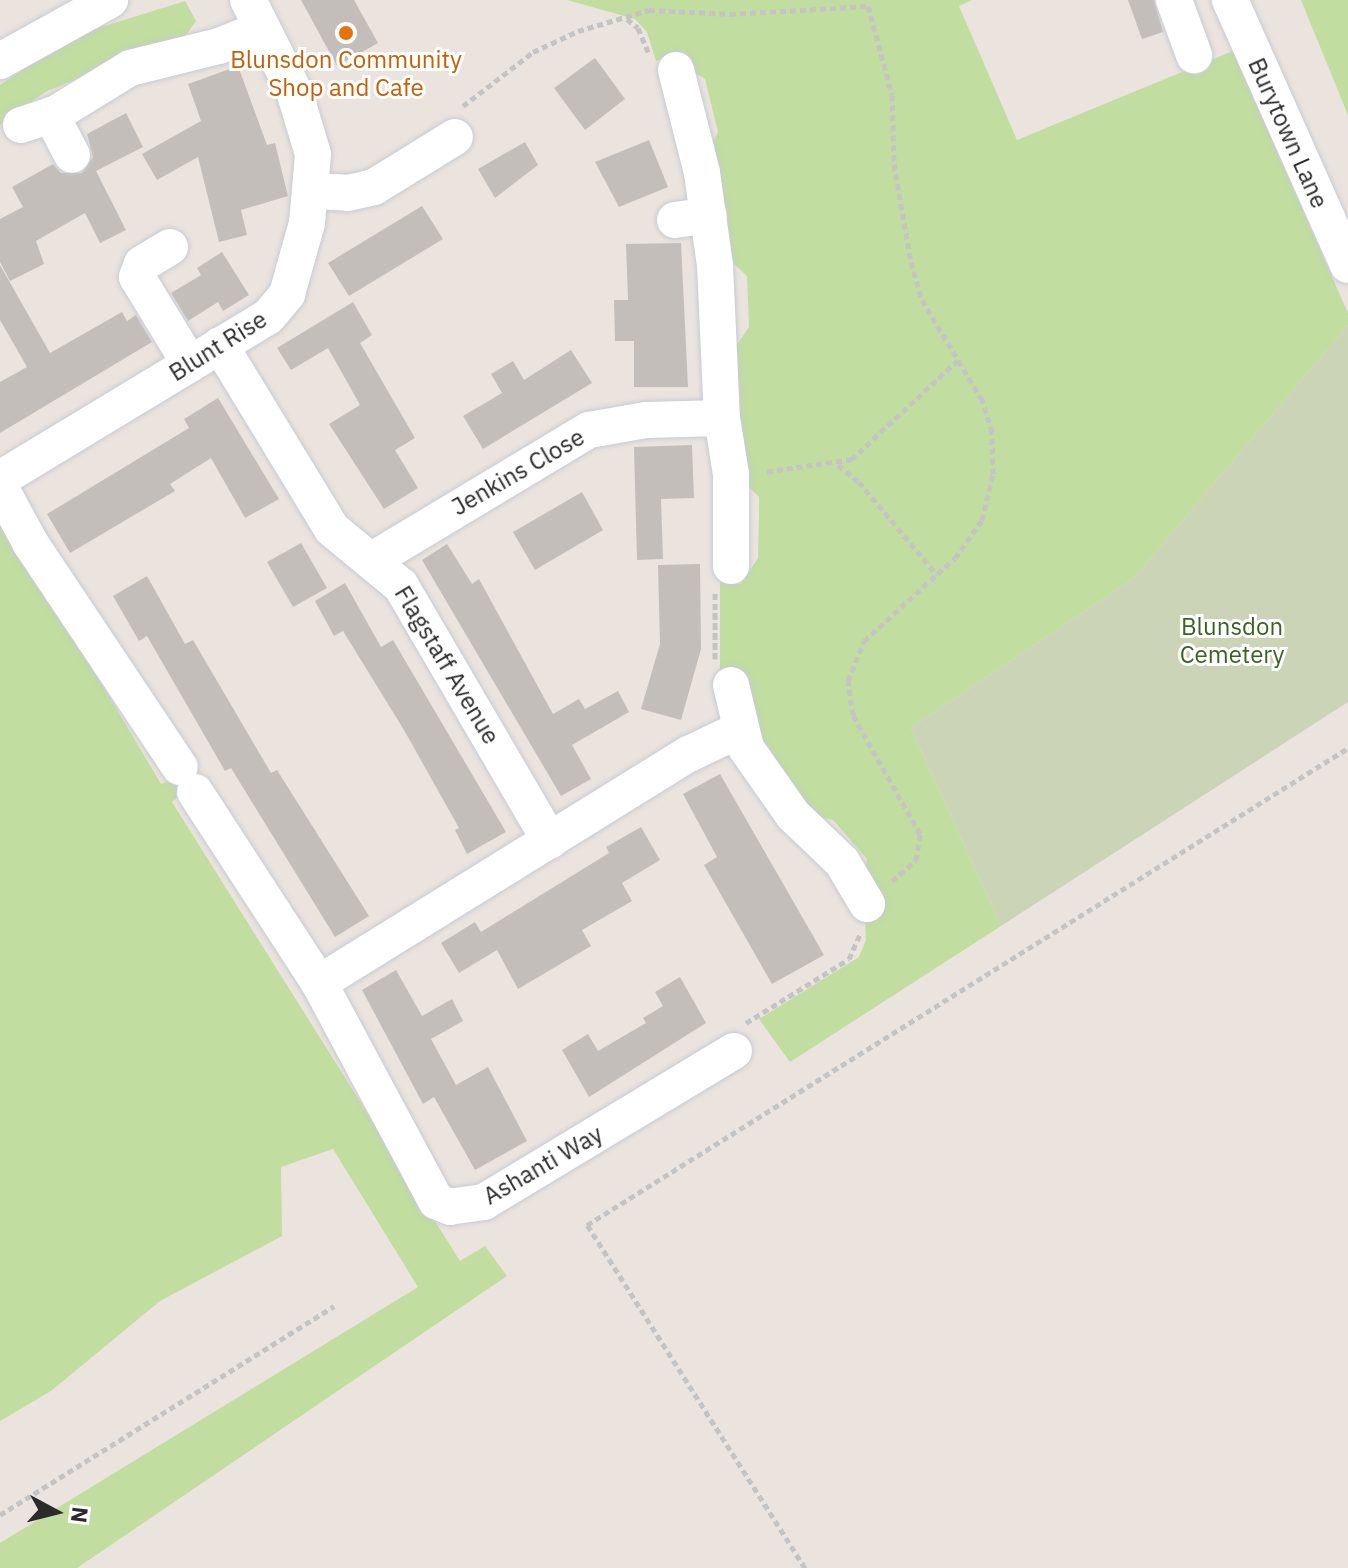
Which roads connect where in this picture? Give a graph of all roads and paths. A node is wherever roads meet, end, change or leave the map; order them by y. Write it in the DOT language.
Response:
graph roads {
  1 [pos="110,0"];
  2 [pos="1174,0"];
  3 [pos="1230,0"];
  4 [pos="868,3"];
  5 [pos="255,14"];
  6 [pos="1194,55"];
  7 [pos="0,61"];
  8 [pos="676,70"];
  9 [pos="455,137"];
  10 [pos="72,155"];
  11 [pos="313,191"];
  12 [pos="170,247"];
  13 [pos="1348,265"];
  14 [pos="205,355"];
  15 [pos="958,360"];
  16 [pos="722,418"];
  17 [pos="837,465"];
  18 [pos="0,479"];
  19 [pos="731,481"];
  20 [pos="0,487"];
  21 [pos="374,559"];
  22 [pos="731,566"];
  23 [pos="937,575"];
  24 [pos="731,685"];
  25 [pos="739,730"];
  26 [pos="1348,748"];
  27 [pos="550,841"];
  28 [pos="868,906"];
  29 [pos="319,983"];
  30 [pos="734,1051"];
  31 [pos="334,1306"];
  32 [pos="0,1515"];
  33 [pos="805,1568"];
  1 -- 7 [label="street"];
  2 -- 6 [label="street"];
  3 -- 13 [label="street, Burytown Lane"];
  4 -- 9 [label="path"];
  4 -- 15 [label="path"];
  5 -- 10 [label="street"];
  5 -- 11 [label="street, Blunt Rise"];
  8 -- 16 [label="street"];
  9 -- 11 [label="street"];
  11 -- 14 [label="street, Blunt Rise"];
  12 -- 14 [label="street, Flagstaff Avenue"];
  14 -- 18 [label="street, Blunt Rise"];
  14 -- 21 [label="street, Flagstaff Avenue"];
  15 -- 17 [label="path"];
  15 -- 23 [label="path"];
  16 -- 19 [label="street"];
  16 -- 21 [label="street, Jenkins Close"];
  17 -- 19 [label="path"];
  17 -- 23 [label="path"];
  19 -- 22 [label="street"];
  20 -- 29 [label="street, Ashanti Way"];
  21 -- 27 [label="street, Flagstaff Avenue"];
  22 -- 24 [label="path"];
  23 -- 28 [label="path"];
  24 -- 25 [label="street"];
  25 -- 27 [label="street"];
  25 -- 28 [label="street"];
  26 -- 33 [label="path"];
  27 -- 29 [label="street"];
  28 -- 30 [label="path"];
  29 -- 30 [label="street, Ashanti Way"];
  31 -- 32 [label="path"];
}
